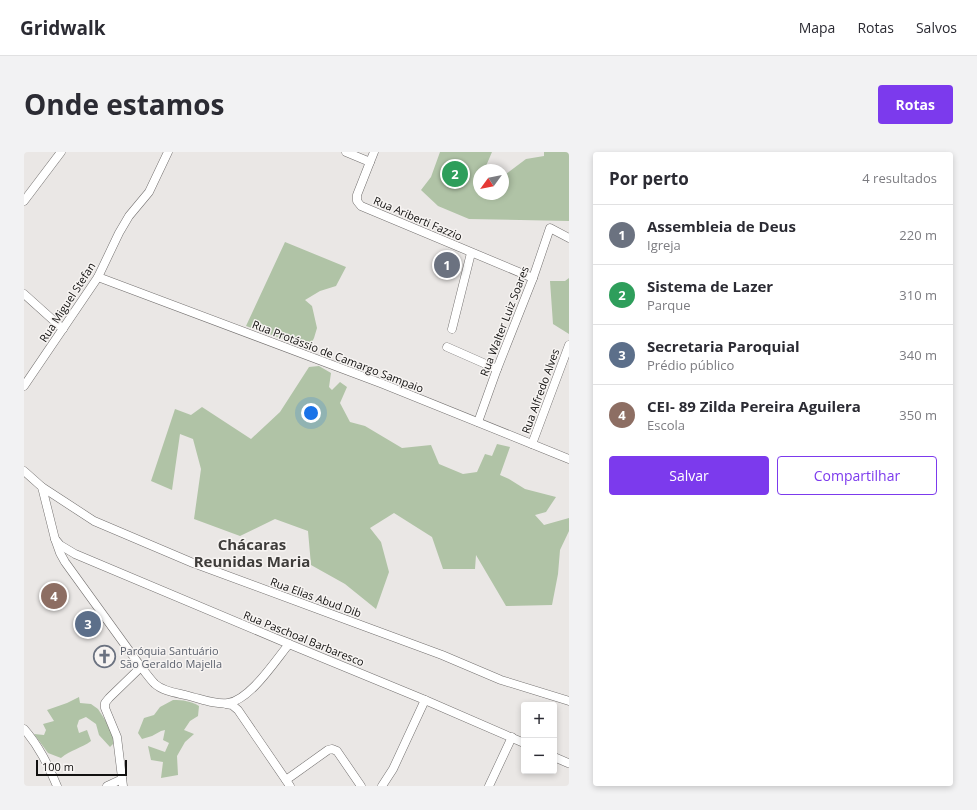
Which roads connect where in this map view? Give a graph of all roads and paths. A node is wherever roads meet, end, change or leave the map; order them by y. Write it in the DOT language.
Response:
graph roads {
  1 [pos="61,152"];
  2 [pos="168,152"];
  3 [pos="346,152"];
  4 [pos="374,152"];
  5 [pos="370,162"];
  6 [pos="24,201"];
  7 [pos="569,238"];
  8 [pos="471,253"];
  9 [pos="98,277"];
  10 [pos="533,278"];
  11 [pos="24,294"];
  12 [pos="63,329"];
  13 [pos="452,329"];
  14 [pos="569,345"];
  15 [pos="447,347"];
  16 [pos="497,369"];
  17 [pos="24,384"];
  18 [pos="478,422"];
  19 [pos="532,444"];
  20 [pos="569,459"];
  21 [pos="24,471"];
  22 [pos="42,487"];
  23 [pos="55,539"];
  24 [pos="75,554"];
  25 [pos="65,562"];
  26 [pos="288,644"];
  27 [pos="141,667"];
  28 [pos="425,700"];
  29 [pos="569,701"];
  30 [pos="232,702"];
  31 [pos="24,729"];
  32 [pos="512,737"];
  33 [pos="521,742"];
  34 [pos="557,758"];
  35 [pos="568,763"];
  36 [pos="122,782"];
  37 [pos="288,783"];
  38 [pos="57,786"];
  39 [pos="107,786"];
  40 [pos="361,786"];
  41 [pos="382,786"];
  42 [pos="488,786"];
  1 -- 6 [label="street"];
  2 -- 9 [label="street, Rua Miguel Stefan"];
  3 -- 5 [label="street"];
  4 -- 5 [label="street, Rua Ariberti Fazzio"];
  5 -- 8 [label="street, Rua Ariberti Fazzio"];
  7 -- 10 [label="street, Rua Walter Luiz Soares"];
  8 -- 10 [label="street, Rua Ariberti Fazzio"];
  8 -- 13 [label="street"];
  9 -- 12 [label="street, Rua Miguel Stefan"];
  9 -- 18 [label="street, Rua Protássio de Camargo Sampaio"];
  10 -- 16 [label="street, Rua Walter Luiz Soares"];
  11 -- 12 [label="street"];
  12 -- 17 [label="street, Rua Miguel Stefan"];
  14 -- 19 [label="street, Rua Alfredo Alves"];
  15 -- 16 [label="street"];
  16 -- 18 [label="street, Rua Walter Luiz Soares"];
  18 -- 19 [label="street, Rua Protássio de Camargo Sampaio"];
  19 -- 20 [label="street, Rua Protássio de Camargo Sampaio"];
  21 -- 22 [label="street, Rua Elias Abud Dib"];
  22 -- 23 [label="street"];
  22 -- 29 [label="street, Rua Elias Abud Dib"];
  23 -- 24 [label="street, Rua Paschoal Barbaresco"];
  23 -- 25 [label="street"];
  24 -- 25 [label="street"];
  24 -- 26 [label="street, Rua Paschoal Barbaresco"];
  25 -- 27 [label="street"];
  26 -- 28 [label="street, Rua Paschoal Barbaresco"];
  26 -- 30 [label="street"];
  27 -- 30 [label="street"];
  27 -- 36 [label="street"];
  28 -- 32 [label="street, Rua Paschoal Barbaresco"];
  28 -- 41 [label="street"];
  30 -- 37 [label="street"];
  31 -- 38 [label="street"];
  32 -- 33 [label="street, Rua Paschoal Barbaresco"];
  32 -- 42 [label="street"];
  34 -- 35 [label="street"];
  36 -- 39 [label="street"];
  37 -- 40 [label="street"];
}
